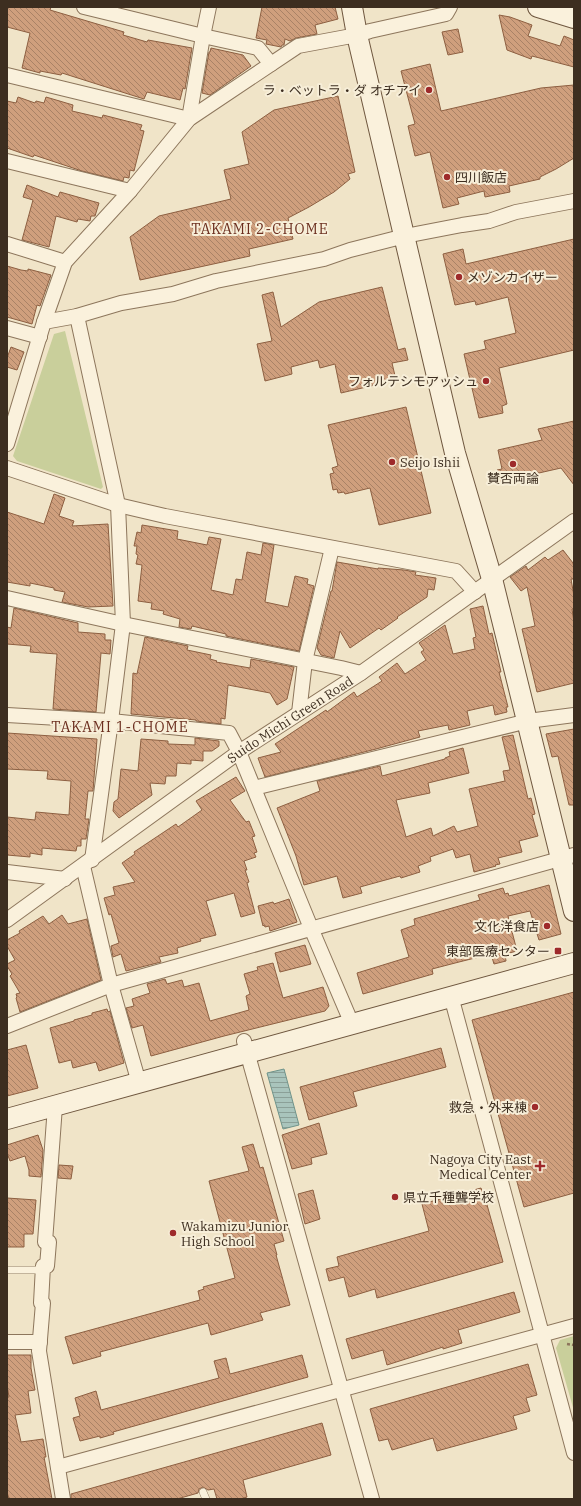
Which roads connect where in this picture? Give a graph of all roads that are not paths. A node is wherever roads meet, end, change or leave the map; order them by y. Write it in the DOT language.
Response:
graph roads {
  1 [pos="84,7"];
  2 [pos="210,7"];
  3 [pos="352,7"];
  4 [pos="450,7"];
  5 [pos="547,8"];
  6 [pos="574,18"];
  7 [pos="357,35"];
  8 [pos="203,36"];
  9 [pos="271,64"];
  10 [pos="7,75"];
  11 [pos="189,119"];
  12 [pos="7,161"];
  13 [pos="130,191"];
  14 [pos="574,201"];
  15 [pos="404,236"];
  16 [pos="7,244"];
  17 [pos="65,262"];
  18 [pos="78,316"];
  19 [pos="44,322"];
  20 [pos="7,328"];
  21 [pos="40,338"];
  22 [pos="7,444"];
  23 [pos="7,468"];
  24 [pos="118,505"];
  25 [pos="574,521"];
  26 [pos="332,548"];
  27 [pos="492,579"];
  28 [pos="475,592"];
  29 [pos="7,598"];
  30 [pos="123,624"];
  31 [pos="305,661"];
  32 [pos="361,674"];
  33 [pos="299,713"];
  34 [pos="7,715"];
  35 [pos="574,715"];
  36 [pos="111,721"];
  37 [pos="528,721"];
  38 [pos="239,752"];
  39 [pos="254,788"];
  40 [pos="567,857"];
  41 [pos="87,863"];
  42 [pos="7,872"];
  43 [pos="64,879"];
  44 [pos="574,911"];
  45 [pos="7,920"];
  46 [pos="311,928"];
  47 [pos="574,963"];
  48 [pos="111,985"];
  49 [pos="451,996"];
  50 [pos="352,1024"];
  51 [pos="7,1026"];
  52 [pos="246,1047"];
  53 [pos="139,1083"];
  54 [pos="55,1106"];
  55 [pos="7,1119"];
  56 [pos="7,1270"];
  57 [pos="43,1270"];
  58 [pos="574,1326"];
  59 [pos="541,1335"];
  60 [pos="7,1342"];
  61 [pos="40,1342"];
  62 [pos="342,1389"];
  63 [pos="574,1453"];
  64 [pos="58,1467"];
  65 [pos="203,1492"];
  66 [pos="63,1499"];
  67 [pos="206,1499"];
  68 [pos="372,1499"];
  1 -- 8 [label="street"];
  2 -- 8 [label="street"];
  3 -- 7 [label="street"];
  4 -- 7 [label="street"];
  5 -- 6 [label="street"];
  7 -- 9 [label="street"];
  7 -- 15 [label="street"];
  8 -- 9 [label="street"];
  8 -- 11 [label="street"];
  9 -- 11 [label="street"];
  10 -- 11 [label="street"];
  11 -- 13 [label="street"];
  12 -- 13 [label="street"];
  13 -- 17 [label="street"];
  14 -- 15 [label="street"];
  15 -- 18 [label="street"];
  15 -- 27 [label="street"];
  16 -- 17 [label="street"];
  17 -- 19 [label="street"];
  18 -- 19 [label="street"];
  18 -- 24 [label="street"];
  19 -- 21 [label="street"];
  20 -- 21 [label="street"];
  21 -- 22 [label="street"];
  23 -- 24 [label="street"];
  24 -- 26 [label="street"];
  24 -- 30 [label="street"];
  25 -- 27 [label="street, Suido Michi Green Road"];
  26 -- 28 [label="street"];
  26 -- 31 [label="street"];
  27 -- 28 [label="street, Suido Michi Green Road"];
  27 -- 37 [label="street"];
  28 -- 32 [label="street, Suido Michi Green Road"];
  29 -- 30 [label="street"];
  30 -- 31 [label="street"];
  30 -- 36 [label="street"];
  31 -- 32 [label="street"];
  31 -- 33 [label="street"];
  32 -- 33 [label="street, Suido Michi Green Road"];
  33 -- 38 [label="street, Suido Michi Green Road"];
  34 -- 36 [label="street"];
  35 -- 37 [label="street"];
  36 -- 38 [label="street"];
  36 -- 41 [label="street"];
  37 -- 39 [label="street"];
  37 -- 40 [label="street"];
  38 -- 39 [label="street"];
  38 -- 41 [label="street, Suido Michi Green Road"];
  39 -- 46 [label="street"];
  40 -- 44 [label="street"];
  40 -- 46 [label="street"];
  41 -- 43 [label="street, Suido Michi Green Road"];
  41 -- 48 [label="street"];
  42 -- 43 [label="street"];
  43 -- 45 [label="street, Suido Michi Green Road"];
  46 -- 48 [label="street"];
  46 -- 50 [label="street"];
  47 -- 49 [label="street"];
  48 -- 51 [label="street"];
  48 -- 53 [label="street"];
  49 -- 50 [label="street"];
  49 -- 59 [label="street"];
  50 -- 52 [label="street"];
  52 -- 53 [label="street"];
  52 -- 62 [label="street"];
  53 -- 54 [label="street"];
  54 -- 55 [label="street"];
  54 -- 57 [label="street"];
  56 -- 57 [label="lane"];
  57 -- 61 [label="street"];
  58 -- 59 [label="street"];
  59 -- 62 [label="street"];
  59 -- 63 [label="street"];
  60 -- 61 [label="street"];
  61 -- 64 [label="street"];
  62 -- 64 [label="street"];
  62 -- 68 [label="street"];
  64 -- 66 [label="street"];
  65 -- 67 [label="lane"];
}
